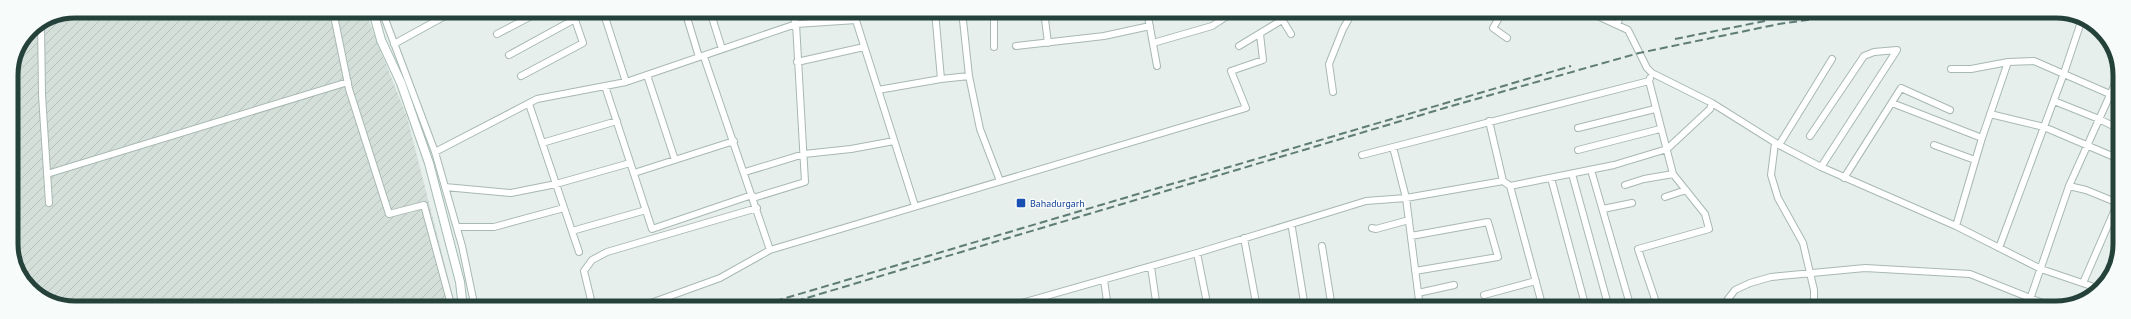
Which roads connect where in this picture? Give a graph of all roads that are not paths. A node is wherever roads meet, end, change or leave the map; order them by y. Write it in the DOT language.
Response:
graph roads {
  1 [pos="334,18"];
  2 [pos="375,18"];
  3 [pos="386,18"];
  4 [pos="441,18"];
  5 [pos="528,18"];
  6 [pos="605,18"];
  7 [pos="688,18"];
  8 [pos="712,18"];
  9 [pos="794,18"];
  10 [pos="936,18"];
  11 [pos="963,18"];
  12 [pos="994,18"];
  13 [pos="1045,18"];
  14 [pos="1149,18"];
  15 [pos="1224,18"];
  16 [pos="1349,18"];
  17 [pos="1499,18"];
  18 [pos="1602,18"];
  19 [pos="1619,18"];
  20 [pos="575,19"];
  21 [pos="856,20"];
  22 [pos="1282,20"];
  23 [pos="796,24"];
  24 [pos="2080,24"];
  25 [pos="1616,25"];
  26 [pos="1150,26"];
  27 [pos="41,30"];
  28 [pos="498,34"];
  29 [pos="1260,34"];
  30 [pos="1291,34"];
  31 [pos="1508,38"];
  32 [pos="1048,43"];
  33 [pos="394,44"];
  34 [pos="1153,44"];
  35 [pos="1016,46"];
  36 [pos="1239,46"];
  37 [pos="864,47"];
  38 [pos="994,47"];
  39 [pos="722,49"];
  40 [pos="509,55"];
  41 [pos="702,57"];
  42 [pos="1832,59"];
  43 [pos="797,62"];
  44 [pos="2008,62"];
  45 [pos="1157,66"];
  46 [pos="1951,69"];
  47 [pos="1652,73"];
  48 [pos="2064,73"];
  49 [pos="647,75"];
  50 [pos="521,76"];
  51 [pos="969,76"];
  52 [pos="941,79"];
  53 [pos="348,82"];
  54 [pos="626,82"];
  55 [pos="1649,82"];
  56 [pos="605,86"];
  57 [pos="2113,88"];
  58 [pos="878,90"];
  59 [pos="1332,92"];
  60 [pos="2110,94"];
  61 [pos="2113,95"];
  62 [pos="2054,101"];
  63 [pos="1712,103"];
  64 [pos="1892,103"];
  65 [pos="528,104"];
  66 [pos="1655,109"];
  67 [pos="1950,110"];
  68 [pos="1990,114"];
  69 [pos="2099,119"];
  70 [pos="616,121"];
  71 [pos="1489,121"];
  72 [pos="2113,126"];
  73 [pos="2044,127"];
  74 [pos="1578,128"];
  75 [pos="1660,129"];
  76 [pos="1810,136"];
  77 [pos="1982,138"];
  78 [pos="734,141"];
  79 [pos="894,141"];
  80 [pos="542,143"];
  81 [pos="1777,144"];
  82 [pos="2087,145"];
  83 [pos="1934,146"];
  84 [pos="1393,147"];
  85 [pos="1667,149"];
  86 [pos="1578,150"];
  87 [pos="435,152"];
  88 [pos="804,154"];
  89 [pos="1362,155"];
  90 [pos="2113,156"];
  91 [pos="675,160"];
  92 [pos="1975,160"];
  93 [pos="630,163"];
  94 [pos="1821,167"];
  95 [pos="1591,170"];
  96 [pos="745,172"];
  97 [pos="634,173"];
  98 [pos="47,174"];
  99 [pos="1572,174"];
  100 [pos="1673,174"];
  101 [pos="1551,178"];
  102 [pos="1844,178"];
  103 [pos="1000,181"];
  104 [pos="1503,181"];
  105 [pos="556,184"];
  106 [pos="1625,185"];
  107 [pos="1510,186"];
  108 [pos="2069,186"];
  109 [pos="445,187"];
  110 [pos="1686,190"];
  111 [pos="753,197"];
  112 [pos="1665,197"];
  113 [pos="1406,198"];
  114 [pos="2113,200"];
  115 [pos="49,203"];
  116 [pos="1632,203"];
  117 [pos="915,206"];
  118 [pos="564,208"];
  119 [pos="757,208"];
  120 [pos="1603,209"];
  121 [pos="646,210"];
  122 [pos="2113,216"];
  123 [pos="1409,220"];
  124 [pos="1956,226"];
  125 [pos="457,227"];
  126 [pos="1292,228"];
  127 [pos="1372,228"];
  128 [pos="572,231"];
  129 [pos="1411,236"];
  130 [pos="1244,238"];
  131 [pos="1322,246"];
  132 [pos="1999,248"];
  133 [pos="770,250"];
  134 [pos="579,252"];
  135 [pos="1197,253"];
  136 [pos="1151,267"];
  137 [pos="2041,269"];
  138 [pos="1415,271"];
  139 [pos="1810,273"];
  140 [pos="1104,280"];
  141 [pos="1536,282"];
  142 [pos="2083,283"];
  143 [pos="1454,285"];
  144 [pos="2094,287"];
  145 [pos="1418,293"];
  146 [pos="1484,295"];
  147 [pos="2029,299"];
  148 [pos="450,301"];
  149 [pos="462,301"];
  150 [pos="474,301"];
  151 [pos="591,301"];
  152 [pos="656,301"];
  153 [pos="1029,301"];
  154 [pos="1107,301"];
  155 [pos="1157,301"];
  156 [pos="1207,301"];
  157 [pos="1256,301"];
  158 [pos="1304,301"];
  159 [pos="1331,301"];
  160 [pos="1419,301"];
  161 [pos="1541,301"];
  162 [pos="1584,301"];
  163 [pos="1606,301"];
  164 [pos="1629,301"];
  165 [pos="1656,301"];
  166 [pos="1726,301"];
  167 [pos="1814,301"];
  168 [pos="2035,301"];
  1 -- 53 [label="street"];
  2 -- 149 [label="main road"];
  3 -- 33 [label="street"];
  4 -- 33 [label="street"];
  5 -- 28 [label="street"];
  6 -- 54 [label="street"];
  7 -- 41 [label="street"];
  8 -- 39 [label="street"];
  9 -- 23 [label="street"];
  10 -- 52 [label="street"];
  11 -- 51 [label="street"];
  12 -- 38 [label="street"];
  13 -- 32 [label="street"];
  14 -- 26 [label="street"];
  15 -- 34 [label="street"];
  16 -- 59 [label="street"];
  17 -- 31 [label="street"];
  18 -- 25 [label="street"];
  19 -- 25 [label="street"];
  20 -- 40 [label="street"];
  20 -- 50 [label="street"];
  21 -- 23 [label="street"];
  21 -- 37 [label="street"];
  22 -- 29 [label="street"];
  22 -- 30 [label="street"];
  23 -- 39 [label="street"];
  23 -- 43 [label="street"];
  24 -- 48 [label="street"];
  25 -- 47 [label="street"];
  26 -- 32 [label="street"];
  26 -- 34 [label="street"];
  27 -- 98 [label="street"];
  29 -- 36 [label="street"];
  29 -- 103 [label="street"];
  32 -- 35 [label="street"];
  33 -- 87 [label="street"];
  34 -- 45 [label="street"];
  37 -- 43 [label="street"];
  37 -- 58 [label="street"];
  39 -- 41 [label="street"];
  41 -- 49 [label="street"];
  41 -- 78 [label="street"];
  42 -- 81 [label="street"];
  43 -- 88 [label="street"];
  44 -- 46 [label="street"];
  44 -- 48 [label="street"];
  44 -- 68 [label="street"];
  47 -- 55 [label="street"];
  47 -- 63 [label="street"];
  48 -- 60 [label="street"];
  48 -- 62 [label="street"];
  49 -- 54 [label="street"];
  49 -- 91 [label="street"];
  51 -- 52 [label="street"];
  51 -- 103 [label="street"];
  52 -- 58 [label="street"];
  53 -- 98 [label="street"];
  53 -- 148 [label="street"];
  54 -- 56 [label="street"];
  55 -- 66 [label="street"];
  55 -- 71 [label="street"];
  56 -- 65 [label="street"];
  56 -- 70 [label="street"];
  57 -- 60 [label="street"];
  58 -- 79 [label="street"];
  60 -- 61 [label="street"];
  60 -- 69 [label="street"];
  62 -- 69 [label="street"];
  62 -- 73 [label="street"];
  63 -- 81 [label="street"];
  63 -- 85 [label="street"];
  64 -- 67 [label="street"];
  64 -- 77 [label="street"];
  64 -- 102 [label="street"];
  65 -- 80 [label="street"];
  65 -- 87 [label="street"];
  66 -- 74 [label="street"];
  66 -- 75 [label="street"];
  68 -- 73 [label="street"];
  68 -- 77 [label="street"];
  69 -- 72 [label="street"];
  69 -- 82 [label="street"];
  70 -- 80 [label="street"];
  70 -- 93 [label="street"];
  71 -- 84 [label="street"];
  71 -- 104 [label="street"];
  73 -- 82 [label="street"];
  73 -- 132 [label="street"];
  75 -- 85 [label="street"];
  75 -- 86 [label="street"];
  76 -- 94 [label="street"];
  77 -- 92 [label="street"];
  78 -- 91 [label="street"];
  78 -- 96 [label="street"];
  79 -- 88 [label="street"];
  79 -- 117 [label="street"];
  80 -- 105 [label="street"];
  81 -- 94 [label="street"];
  81 -- 139 [label="street"];
  82 -- 90 [label="street"];
  82 -- 108 [label="street"];
  83 -- 92 [label="street"];
  84 -- 89 [label="street"];
  84 -- 113 [label="street"];
  85 -- 95 [label="street"];
  85 -- 100 [label="street"];
  87 -- 109 [label="street"];
  88 -- 96 [label="street"];
  88 -- 111 [label="street"];
  91 -- 97 [label="street"];
  92 -- 124 [label="street"];
  93 -- 97 [label="street"];
  93 -- 105 [label="street"];
  94 -- 102 [label="street"];
  95 -- 99 [label="street"];
  95 -- 120 [label="street"];
  96 -- 111 [label="street"];
  97 -- 121 [label="street"];
  98 -- 115 [label="street"];
  99 -- 101 [label="street"];
  99 -- 163 [label="street"];
  100 -- 106 [label="street"];
  100 -- 110 [label="street"];
  101 -- 107 [label="street"];
  101 -- 162 [label="street"];
  102 -- 124 [label="street"];
  103 -- 117 [label="street"];
  104 -- 107 [label="street"];
  104 -- 113 [label="street"];
  105 -- 109 [label="street"];
  105 -- 118 [label="street"];
  107 -- 141 [label="street"];
  108 -- 114 [label="street"];
  108 -- 137 [label="street"];
  109 -- 125 [label="street"];
  110 -- 112 [label="street"];
  110 -- 165 [label="street"];
  111 -- 119 [label="street"];
  111 -- 121 [label="street"];
  113 -- 123 [label="street"];
  113 -- 130 [label="street"];
  116 -- 120 [label="street"];
  117 -- 133 [label="street"];
  118 -- 125 [label="street"];
  118 -- 128 [label="street"];
  119 -- 133 [label="street"];
  119 -- 151 [label="street"];
  120 -- 164 [label="street"];
  121 -- 128 [label="street"];
  122 -- 142 [label="street"];
  123 -- 127 [label="street"];
  123 -- 129 [label="street"];
  124 -- 132 [label="street"];
  125 -- 150 [label="street"];
  126 -- 158 [label="street"];
  128 -- 134 [label="street"];
  129 -- 138 [label="street"];
  129 -- 138 [label="street"];
  130 -- 135 [label="street"];
  130 -- 157 [label="street"];
  131 -- 159 [label="street"];
  132 -- 137 [label="street"];
  133 -- 152 [label="street"];
  135 -- 136 [label="street"];
  135 -- 156 [label="street"];
  136 -- 140 [label="street"];
  136 -- 155 [label="street"];
  137 -- 142 [label="street"];
  137 -- 147 [label="street"];
  138 -- 145 [label="street"];
  139 -- 147 [label="street"];
  139 -- 166 [label="street"];
  139 -- 167 [label="street"];
  140 -- 153 [label="street"];
  140 -- 154 [label="street"];
  141 -- 146 [label="street"];
  141 -- 161 [label="street"];
  142 -- 144 [label="street"];
  143 -- 145 [label="street"];
  145 -- 160 [label="street"];
  147 -- 168 [label="street"];
}
